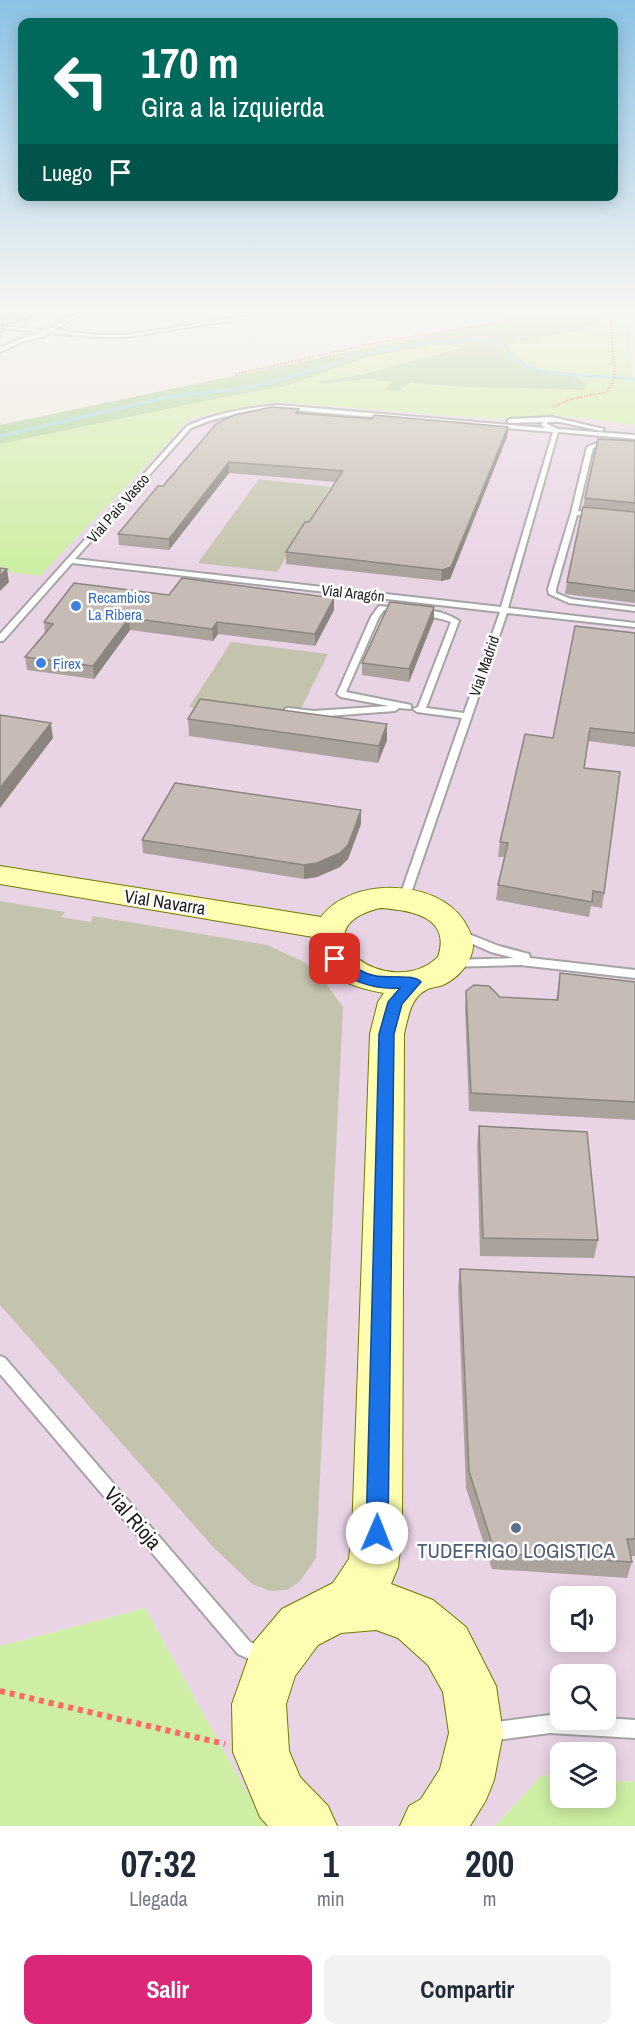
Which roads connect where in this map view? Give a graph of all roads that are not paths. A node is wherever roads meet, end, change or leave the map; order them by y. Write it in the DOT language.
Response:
graph roads {
  1 [pos="553,419"];
  2 [pos="566,420"];
  3 [pos="476,423"];
  4 [pos="558,430"];
  5 [pos="634,437"];
  6 [pos="635,449"];
  7 [pos="574,513"];
  8 [pos="604,516"];
  9 [pos="72,561"];
  10 [pos="635,609"];
  11 [pos="504,610"];
  12 [pos="635,625"];
  13 [pos="0,639"];
  14 [pos="408,707"];
  15 [pos="421,709"];
  16 [pos="281,711"];
  17 [pos="467,717"];
  18 [pos="0,875"];
  19 [pos="404,899"];
  20 [pos="329,929"];
  21 [pos="455,933"];
  22 [pos="543,962"];
  23 [pos="450,965"];
  24 [pos="635,974"];
  25 [pos="357,975"];
  26 [pos="413,982"];
  27 [pos="387,1034"];
  28 [pos="0,1363"];
  29 [pos="377,1533"];
  30 [pos="348,1607"];
  31 [pos="415,1618"];
  32 [pos="273,1661"];
  33 [pos="635,1729"];
  34 [pos="476,1733"];
  35 [pos="439,1824"];
  36 [pos="309,1826"];
  1 -- 2 [label="lane"];
  1 -- 3 [label="lane"];
  1 -- 4 [label="lane"];
  2 -- 4 [label="lane, Vial Madrid"];
  2 -- 5 [label="lane"];
  3 -- 4 [label="lane"];
  3 -- 9 [label="lane, Vial Pais Vasco"];
  4 -- 5 [label="lane"];
  4 -- 11 [label="lane, Vial Madrid"];
  6 -- 7 [label="lane"];
  7 -- 8 [label="lane"];
  7 -- 10 [label="lane"];
  9 -- 11 [label="lane, Vial Aragón"];
  9 -- 13 [label="lane, Vial Pais Vasco"];
  11 -- 12 [label="lane, Vial Aragón"];
  11 -- 17 [label="lane, Vial Madrid"];
  14 -- 15 [label="lane"];
  14 -- 15 [label="lane"];
  14 -- 16 [label="lane"];
  15 -- 17 [label="lane"];
  17 -- 19 [label="lane, Vial Madrid"];
  18 -- 20 [label="street, Vial Navarra"];
  19 -- 20 [label="street"];
  19 -- 21 [label="street"];
  20 -- 25 [label="street"];
  21 -- 22 [label="lane"];
  21 -- 23 [label="street"];
  22 -- 23 [label="lane"];
  22 -- 24 [label="lane"];
  23 -- 26 [label="street"];
  25 -- 26 [label="street"];
  25 -- 27 [label="street"];
  26 -- 27 [label="street"];
  27 -- 29 [label="street"];
  28 -- 32 [label="lane, Vial Rioja"];
  29 -- 30 [label="street"];
  29 -- 31 [label="street"];
  30 -- 31 [label="street"];
  30 -- 32 [label="street"];
  31 -- 34 [label="street"];
  32 -- 36 [label="street"];
  33 -- 34 [label="lane"];
  34 -- 35 [label="street"];
}
